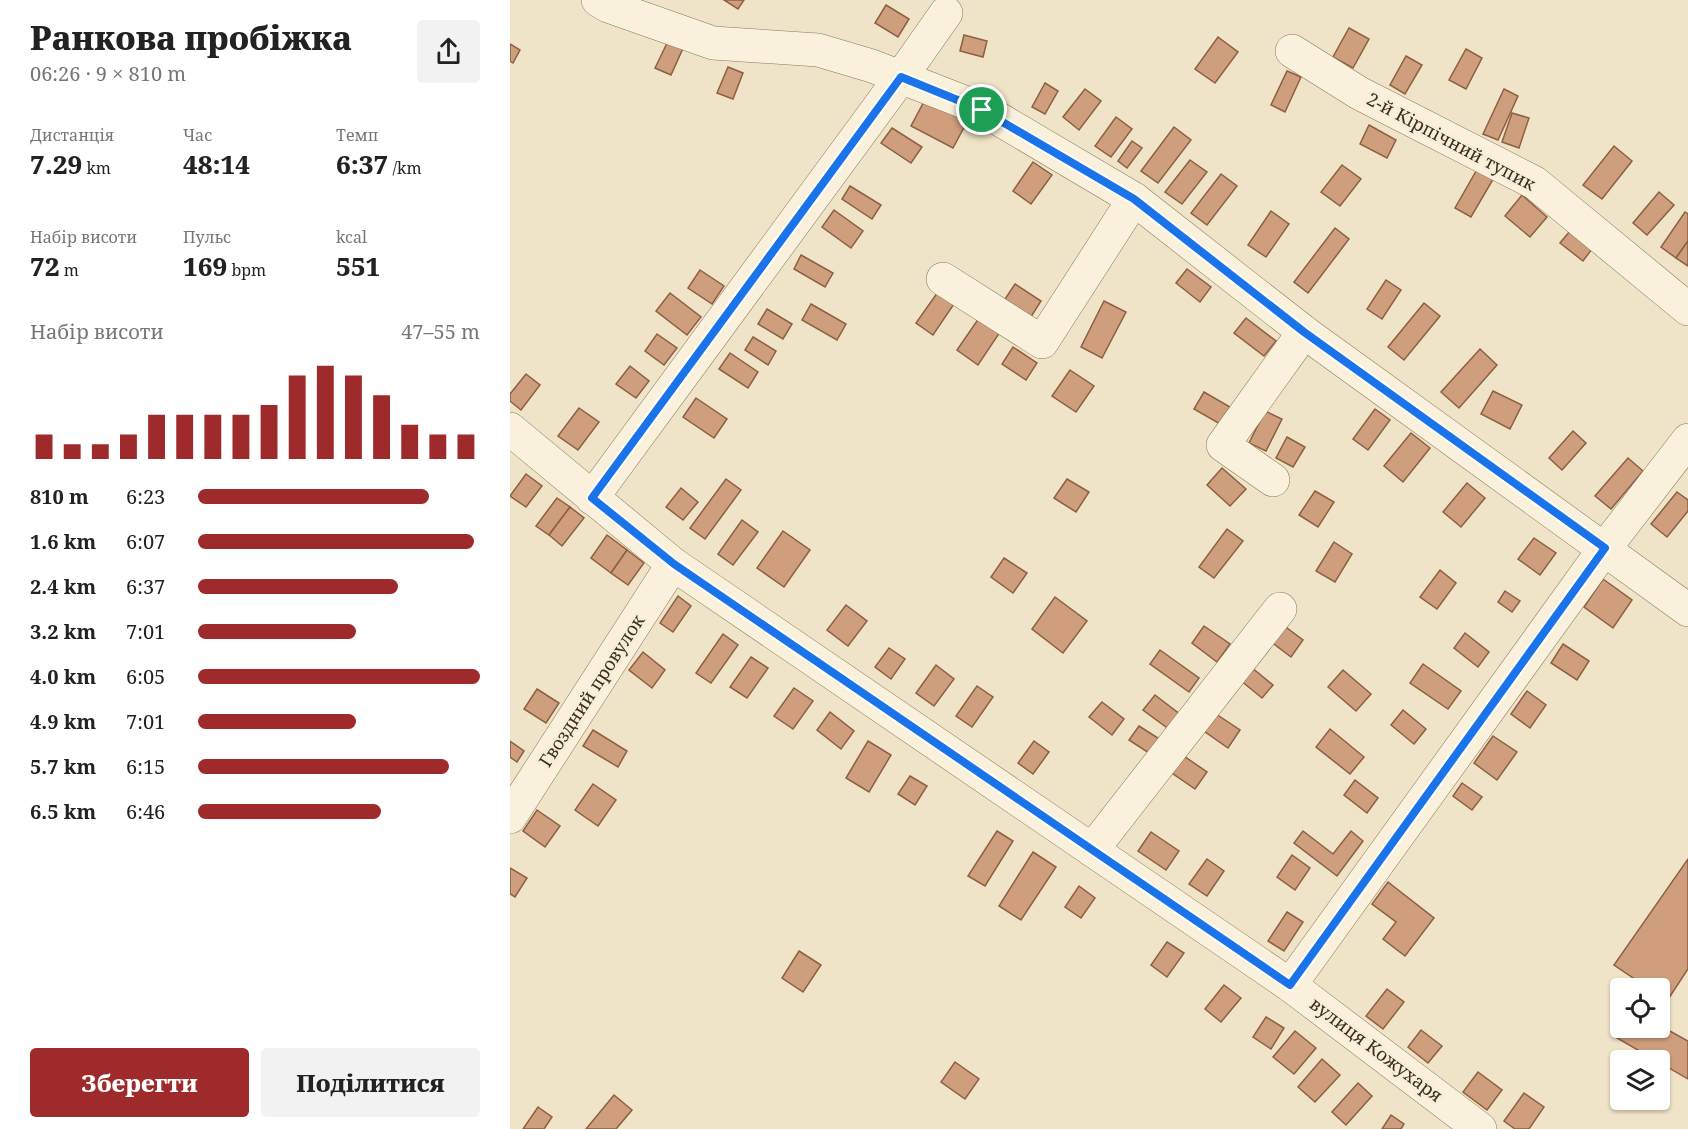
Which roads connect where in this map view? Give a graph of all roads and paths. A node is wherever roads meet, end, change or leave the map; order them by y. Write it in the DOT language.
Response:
graph roads {
  1 [pos="598,0"];
  2 [pos="946,13"];
  3 [pos="1292,51"];
  4 [pos="901,77"];
  5 [pos="1134,199"];
  6 [pos="943,279"];
  7 [pos="1688,309"];
  8 [pos="1304,332"];
  9 [pos="510,429"];
  10 [pos="1688,440"];
  11 [pos="1273,480"];
  12 [pos="592,498"];
  13 [pos="1605,548"];
  14 [pos="674,564"];
  15 [pos="1280,609"];
  16 [pos="1688,610"];
  17 [pos="510,817"];
  18 [pos="1092,850"];
  19 [pos="1290,985"];
  20 [pos="1480,1129"];
  1 -- 4 [label="street"];
  2 -- 4 [label="street"];
  3 -- 7 [label="street, 2-й Кірпічний тупик"];
  4 -- 5 [label="street"];
  4 -- 12 [label="street"];
  5 -- 6 [label="street"];
  5 -- 8 [label="street"];
  8 -- 11 [label="street"];
  8 -- 13 [label="street"];
  9 -- 12 [label="street, вулиця Кожухаря"];
  10 -- 13 [label="street"];
  12 -- 14 [label="street, вулиця Кожухаря"];
  13 -- 16 [label="street"];
  13 -- 19 [label="street"];
  14 -- 17 [label="street, Гвоздний провулок"];
  14 -- 18 [label="street, вулиця Кожухаря"];
  15 -- 18 [label="street"];
  18 -- 19 [label="street, вулиця Кожухаря"];
  19 -- 20 [label="street, вулиця Кожухаря"];
}
